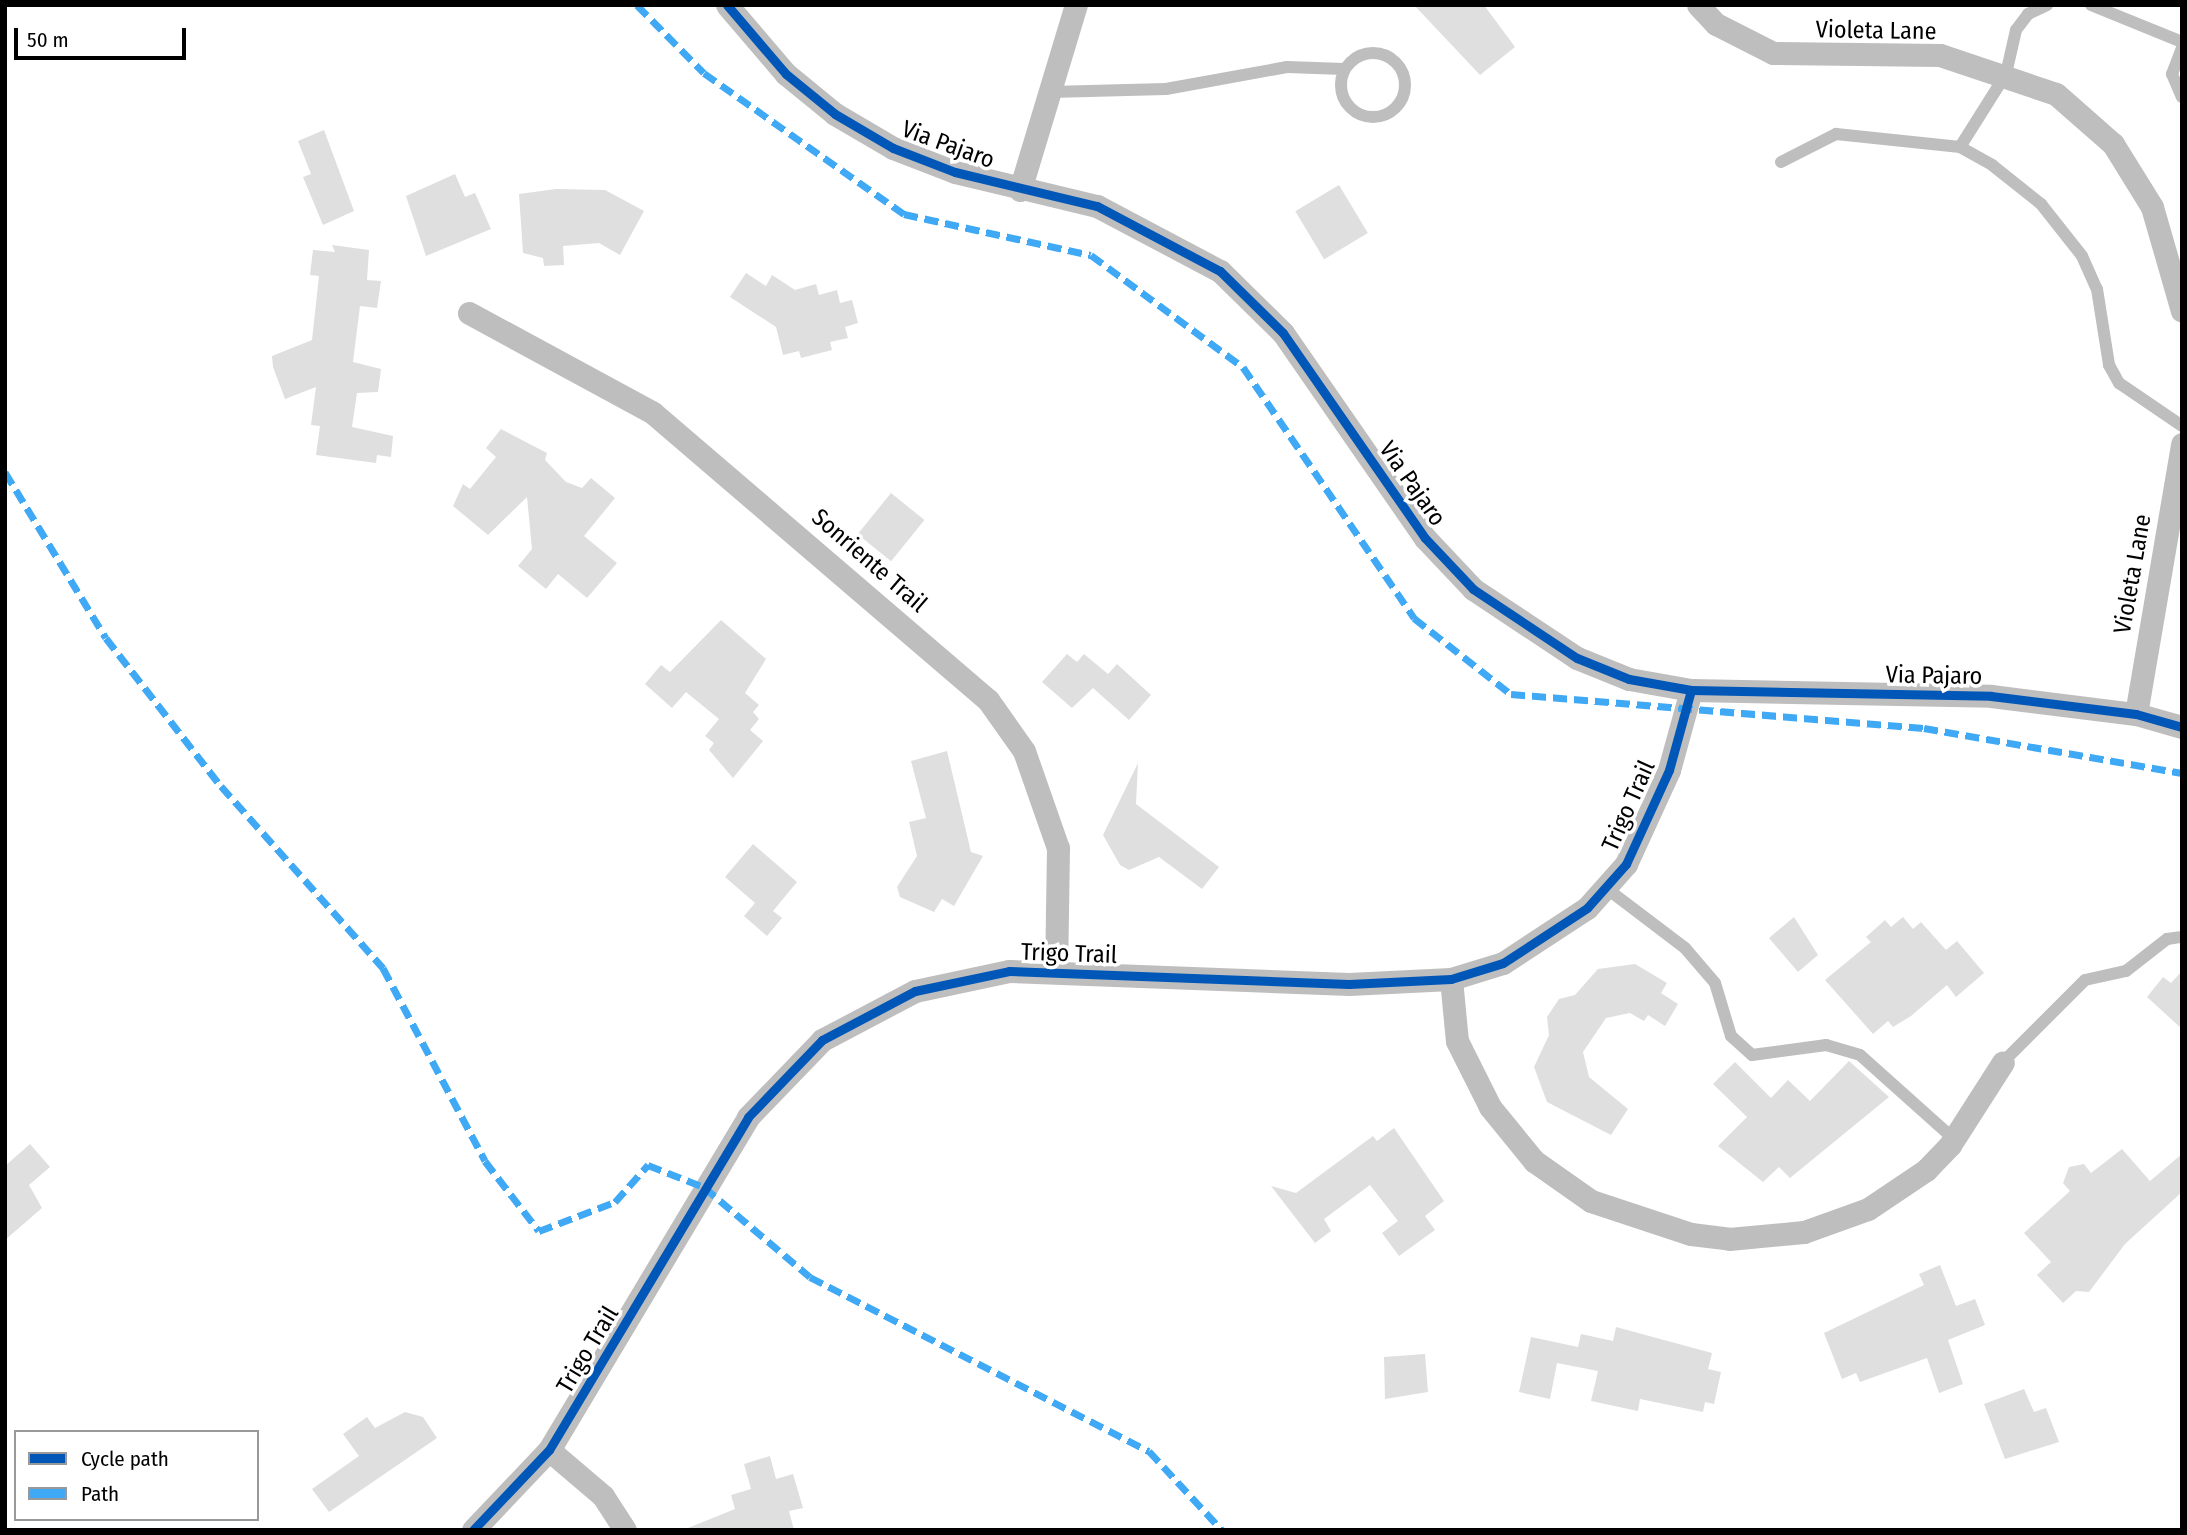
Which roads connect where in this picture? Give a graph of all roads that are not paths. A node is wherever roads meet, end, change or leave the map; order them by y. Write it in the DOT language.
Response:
graph roads {
  1 [pos="727,5"];
  2 [pos="1076,5"];
  3 [pos="1698,5"];
  4 [pos="2047,5"];
  5 [pos="2091,5"];
  6 [pos="2182,45"];
  7 [pos="1344,69"];
  8 [pos="2006,74"];
  9 [pos="1050,92"];
  10 [pos="2182,97"];
  11 [pos="1960,147"];
  12 [pos="1782,162"];
  13 [pos="1020,190"];
  14 [pos="2182,311"];
  15 [pos="469,313"];
  16 [pos="2182,426"];
  17 [pos="2182,444"];
  18 [pos="1691,690"];
  19 [pos="2136,714"];
  20 [pos="2182,727"];
  21 [pos="1606,888"];
  22 [pos="2182,937"];
  23 [pos="1056,971"];
  24 [pos="1451,979"];
  25 [pos="2003,1062"];
  26 [pos="1954,1139"];
  27 [pos="549,1450"];
  28 [pos="473,1530"];
  29 [pos="625,1530"];
  1 -- 13 [label="street, Via Pajaro"];
  2 -- 9 [label="street"];
  3 -- 8 [label="street, Violeta Lane"];
  4 -- 8 [label="lane"];
  5 -- 6 [label="lane"];
  6 -- 10 [label="lane"];
  7 -- 7 [label="lane"];
  7 -- 9 [label="lane"];
  8 -- 11 [label="lane"];
  8 -- 14 [label="street, Violeta Lane"];
  9 -- 13 [label="street"];
  11 -- 12 [label="lane"];
  11 -- 16 [label="lane"];
  13 -- 18 [label="street, Via Pajaro"];
  15 -- 23 [label="street, Sonriente Trail"];
  17 -- 19 [label="street, Violeta Lane"];
  18 -- 19 [label="street, Via Pajaro"];
  18 -- 21 [label="street, Trigo Trail"];
  19 -- 20 [label="street, Via Pajaro"];
  21 -- 24 [label="street, Trigo Trail"];
  21 -- 26 [label="lane"];
  22 -- 25 [label="lane"];
  23 -- 24 [label="street, Trigo Trail"];
  23 -- 27 [label="street, Trigo Trail"];
  24 -- 26 [label="street"];
  25 -- 26 [label="street"];
  27 -- 28 [label="street, Trigo Trail"];
  27 -- 29 [label="street"];
}
